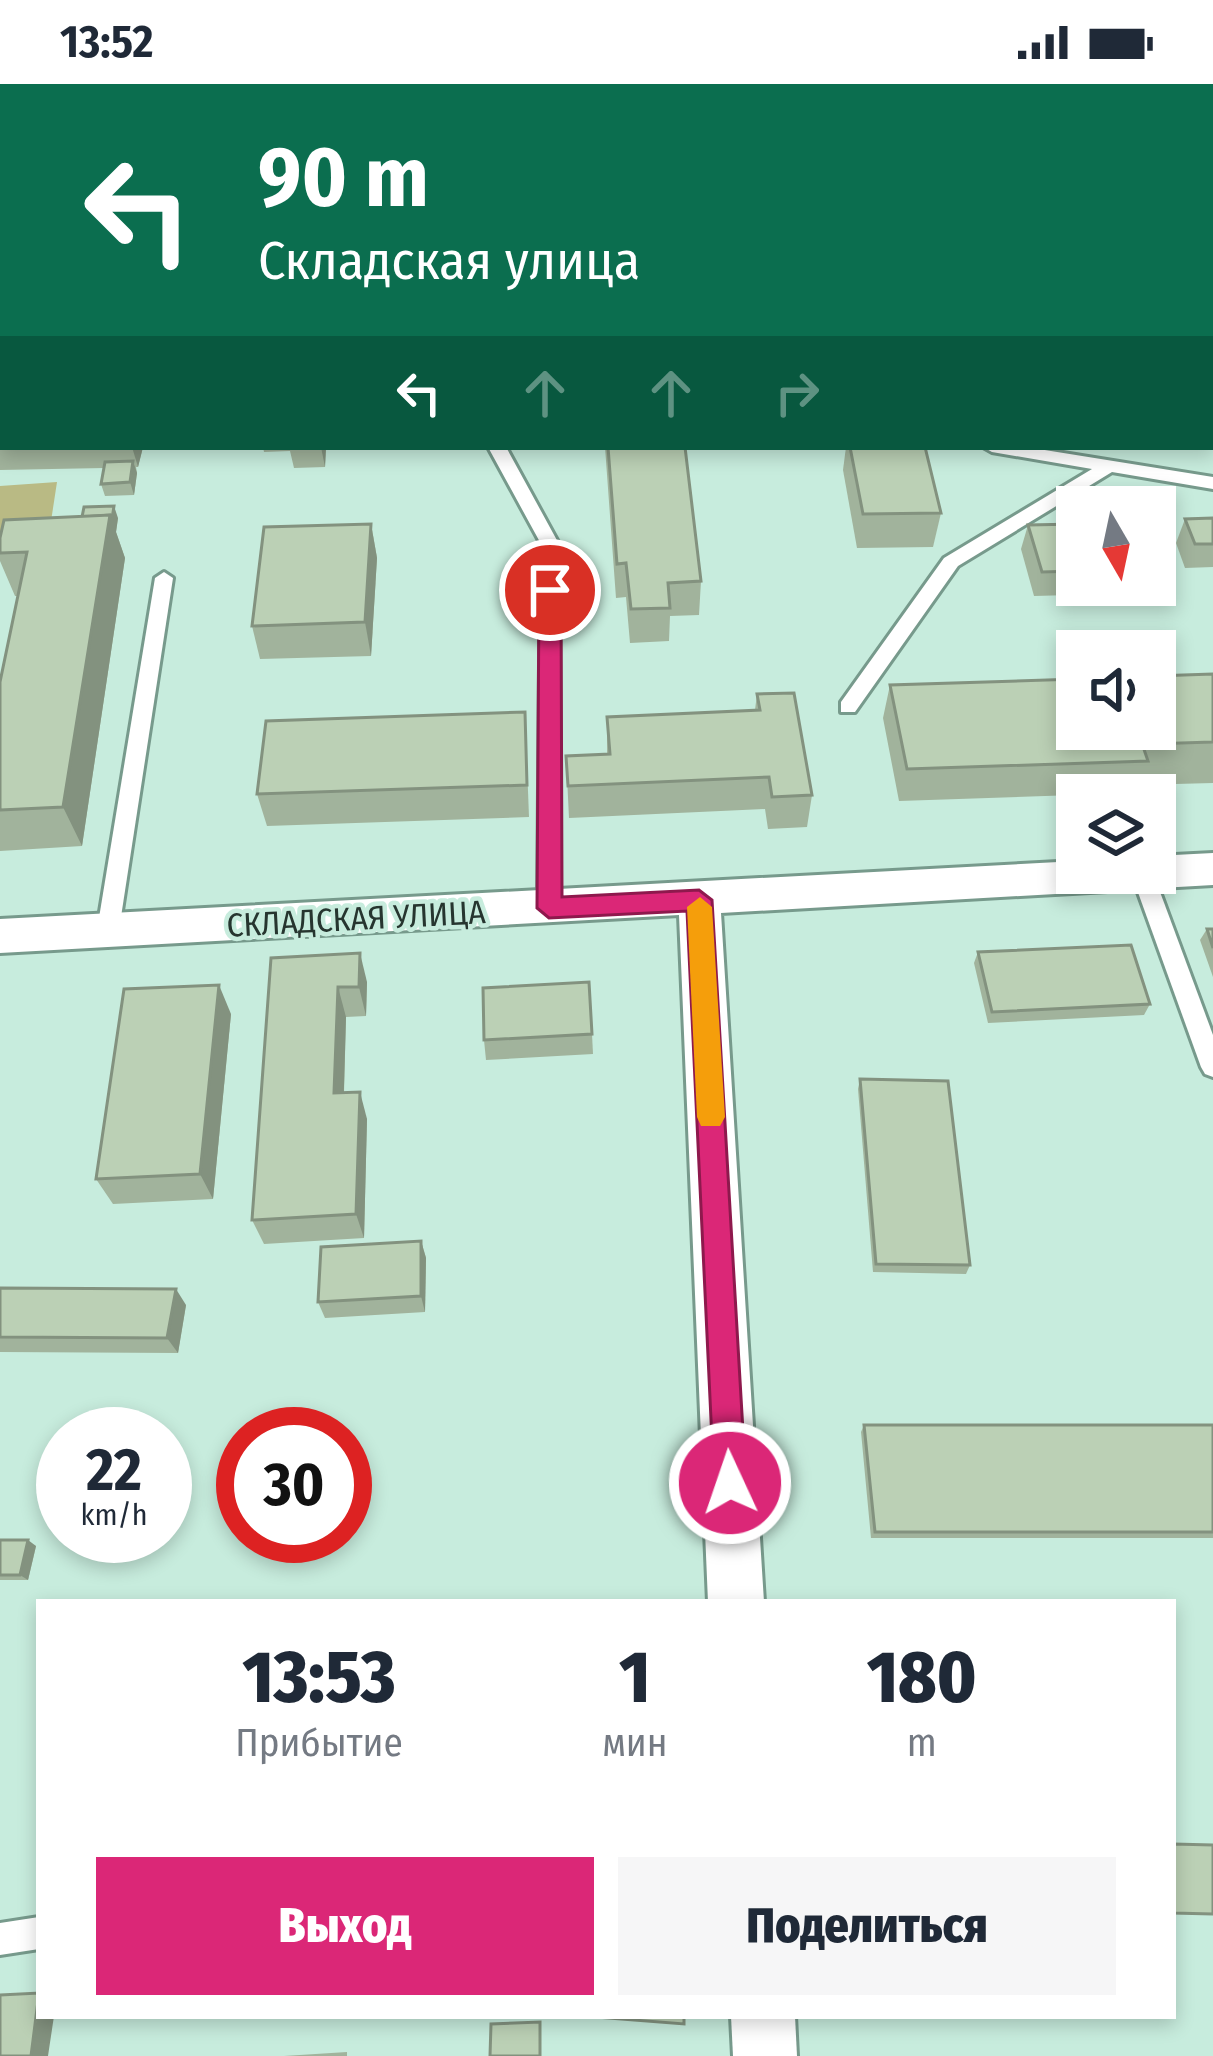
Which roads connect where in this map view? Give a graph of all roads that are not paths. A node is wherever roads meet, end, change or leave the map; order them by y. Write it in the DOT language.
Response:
graph roads {
  1 [pos="499,450"];
  2 [pos="1010,450"];
  3 [pos="1109,466"];
  4 [pos="1213,483"];
  5 [pos="164,578"];
  6 [pos="848,707"];
  7 [pos="1213,869"];
  8 [pos="1176,871"];
  9 [pos="1056,878"];
  10 [pos="1150,894"];
  11 [pos="699,900"];
  12 [pos="549,908"];
  13 [pos="108,931"];
  14 [pos="0,936"];
  15 [pos="1213,1067"];
  16 [pos="736,1599"];
  17 [pos="36,1933"];
  18 [pos="0,1939"];
  19 [pos="763,2019"];
  20 [pos="765,2056"];
  1 -- 12 [label="lane"];
  2 -- 3 [label="lane"];
  3 -- 4 [label="lane"];
  3 -- 6 [label="lane"];
  5 -- 13 [label="lane"];
  7 -- 8 [label="street"];
  9 -- 11 [label="street, СКЛАДСКАЯ УЛИЦА"];
  10 -- 15 [label="lane"];
  11 -- 12 [label="street, СКЛАДСКАЯ УЛИЦА"];
  11 -- 16 [label="street"];
  12 -- 13 [label="street, СКЛАДСКАЯ УЛИЦА"];
  13 -- 14 [label="street, СКЛАДСКАЯ УЛИЦА"];
  17 -- 18 [label="lane"];
  19 -- 20 [label="street"];
}
